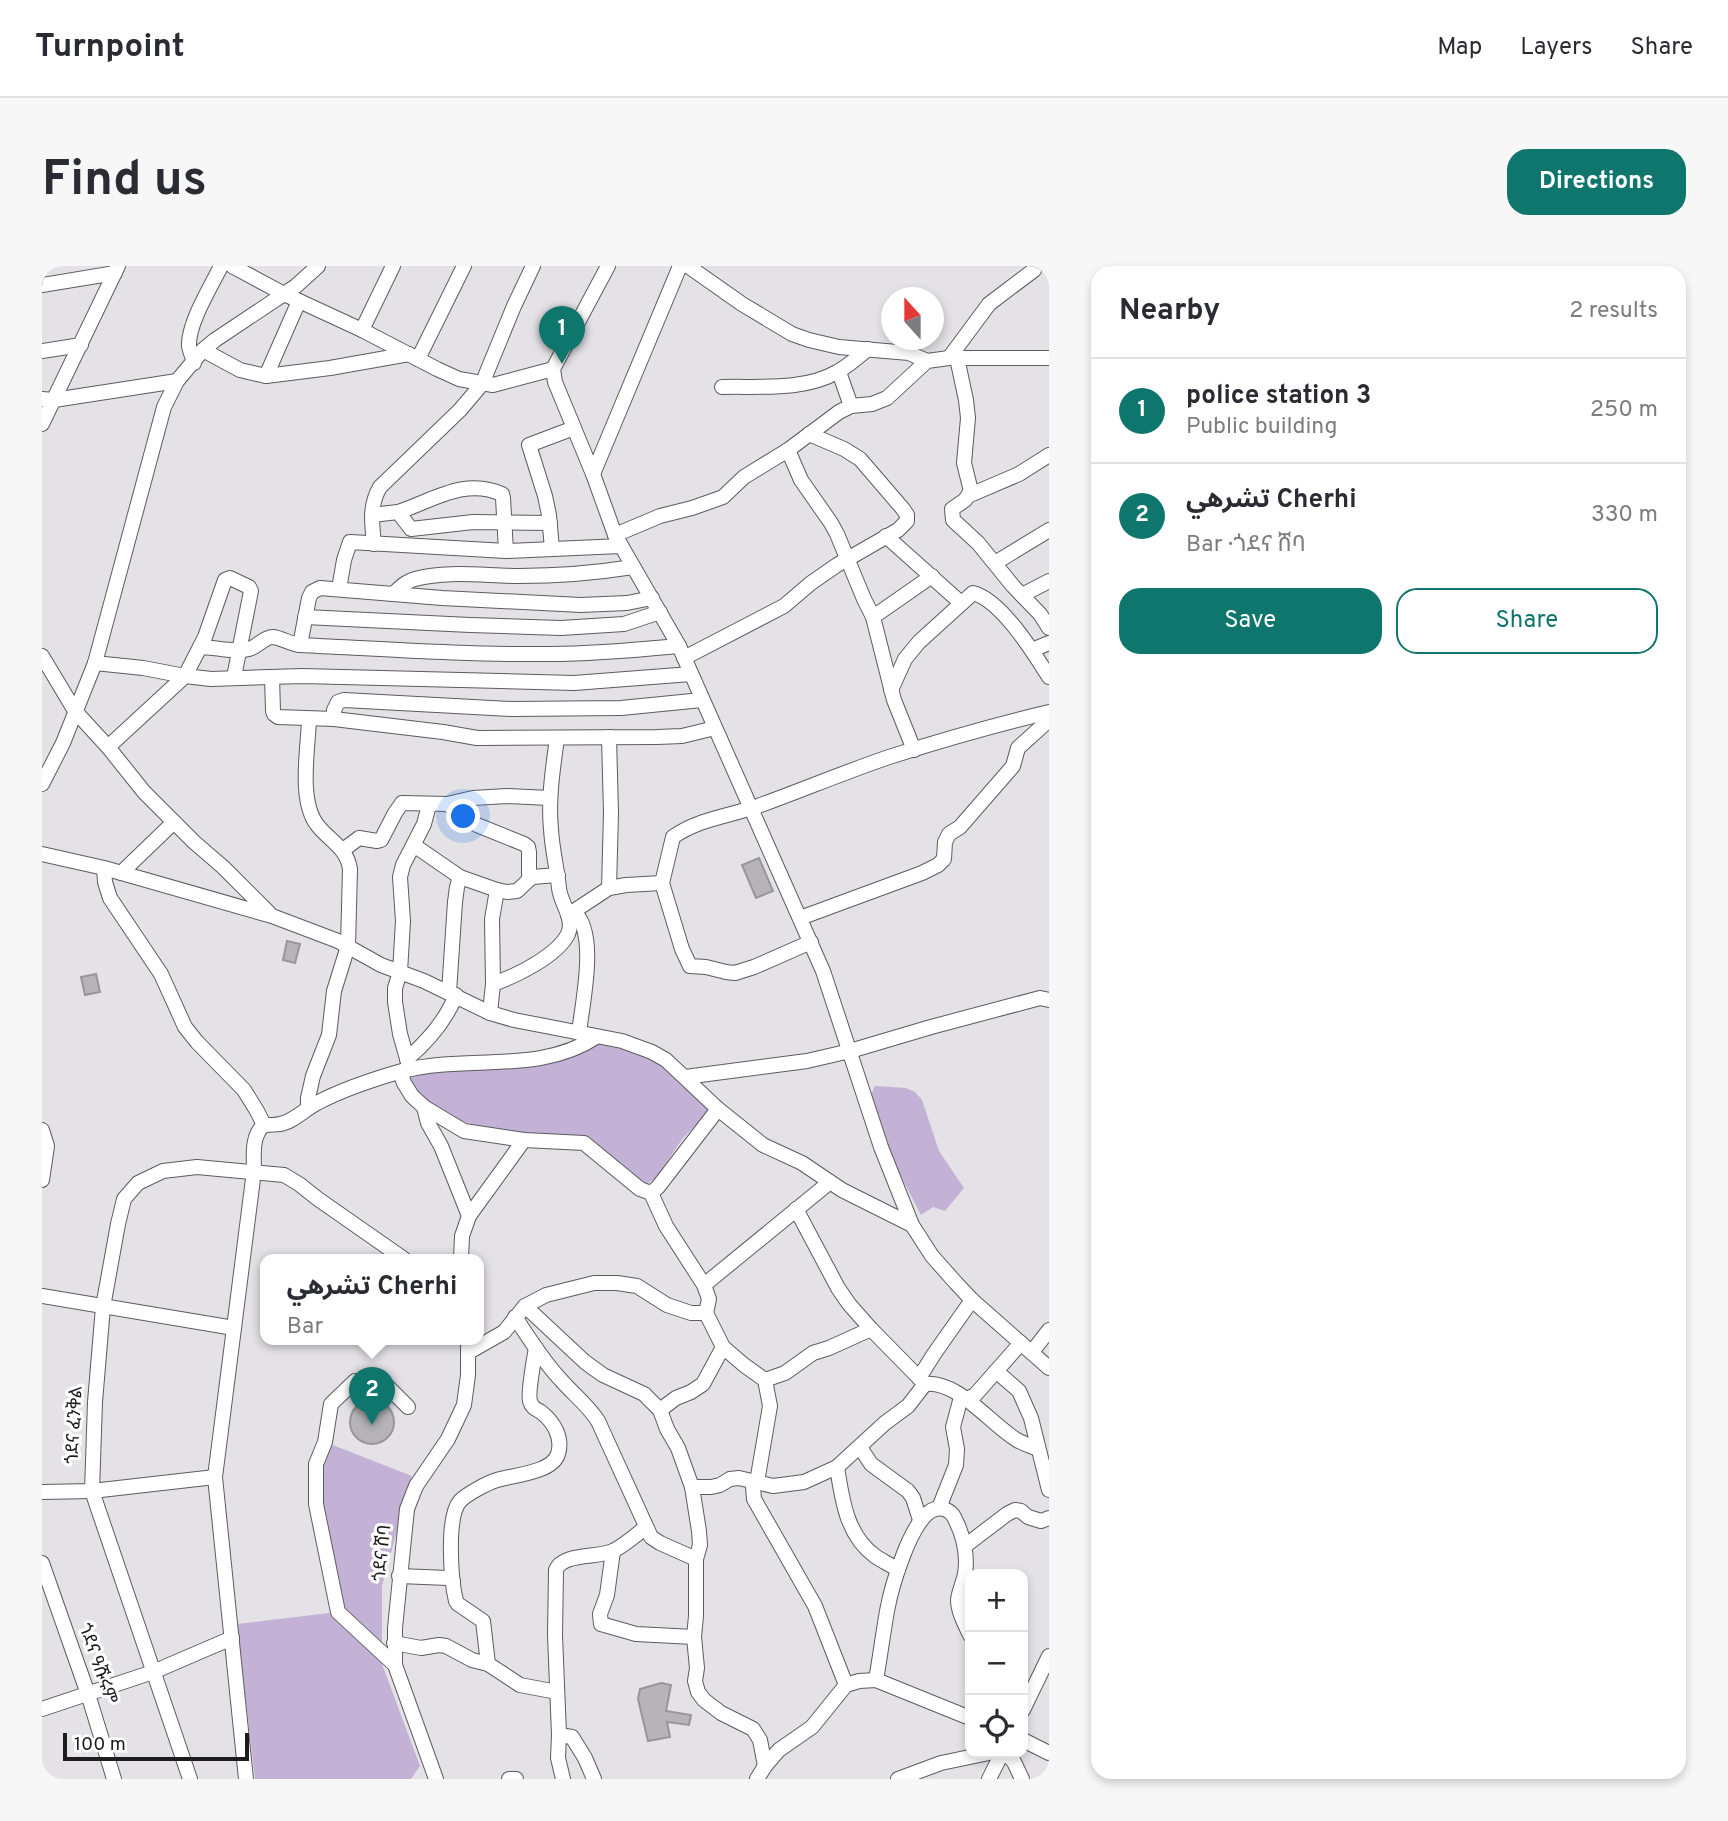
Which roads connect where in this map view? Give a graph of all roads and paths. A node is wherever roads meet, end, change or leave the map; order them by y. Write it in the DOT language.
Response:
graph roads {
  1 [pos="221,266"];
  2 [pos="232,266"];
  3 [pos="318,266"];
  4 [pos="393,266"];
  5 [pos="464,266"];
  6 [pos="533,266"];
  7 [pos="608,266"];
  8 [pos="680,266"];
  9 [pos="688,266"];
  10 [pos="1036,266"];
  11 [pos="117,270"];
  12 [pos="96,271"];
  13 [pos="42,285"];
  14 [pos="284,294"];
  15 [pos="299,301"];
  16 [pos="362,330"];
  17 [pos="81,345"];
  18 [pos="869,349"];
  19 [pos="203,350"];
  20 [pos="42,351"];
  21 [pos="414,357"];
  22 [pos="953,358"];
  23 [pos="1049,358"];
  24 [pos="927,361"];
  25 [pos="194,363"];
  26 [pos="552,369"];
  27 [pos="839,372"];
  28 [pos="266,376"];
  29 [pos="177,381"];
  30 [pos="482,384"];
  31 [pos="722,387"];
  32 [pos="48,400"];
  33 [pos="851,406"];
  34 [pos="42,424"];
  35 [pos="574,428"];
  36 [pos="809,434"];
  37 [pos="789,450"];
  38 [pos="1049,455"];
  39 [pos="593,474"];
  40 [pos="970,495"];
  41 [pos="398,512"];
  42 [pos="372,515"];
  43 [pos="503,522"];
  44 [pos="550,523"];
  45 [pos="1049,530"];
  46 [pos="886,536"];
  47 [pos="618,541"];
  48 [pos="374,544"];
  49 [pos="455,549"];
  50 [pos="552,549"];
  51 [pos="506,551"];
  52 [pos="848,559"];
  53 [pos="995,563"];
  54 [pos="634,567"];
  55 [pos="454,574"];
  56 [pos="933,576"];
  57 [pos="1049,581"];
  58 [pos="340,590"];
  59 [pos="393,594"];
  60 [pos="1021,595"];
  61 [pos="422,596"];
  62 [pos="652,598"];
  63 [pos="961,603"];
  64 [pos="660,612"];
  65 [pos="305,617"];
  66 [pos="873,617"];
  67 [pos="418,621"];
  68 [pos="1049,628"];
  69 [pos="1049,643"];
  70 [pos="300,645"];
  71 [pos="200,647"];
  72 [pos="239,650"];
  73 [pos="1032,650"];
  74 [pos="682,652"];
  75 [pos="42,656"];
  76 [pos="96,663"];
  77 [pos="691,674"];
  78 [pos="185,676"];
  79 [pos="234,677"];
  80 [pos="272,677"];
  81 [pos="1049,677"];
  82 [pos="891,690"];
  83 [pos="702,700"];
  84 [pos="75,711"];
  85 [pos="1049,712"];
  86 [pos="334,719"];
  87 [pos="309,720"];
  88 [pos="1049,720"];
  89 [pos="715,728"];
  90 [pos="609,737"];
  91 [pos="557,738"];
  92 [pos="108,747"];
  93 [pos="914,750"];
  94 [pos="42,784"];
  95 [pos="550,798"];
  96 [pos="429,804"];
  97 [pos="447,804"];
  98 [pos="750,809"];
  99 [pos="174,822"];
  100 [pos="415,846"];
  101 [pos="343,850"];
  102 [pos="42,854"];
  103 [pos="104,868"];
  104 [pos="121,873"];
  105 [pos="558,875"];
  106 [pos="460,877"];
  107 [pos="529,880"];
  108 [pos="662,883"];
  109 [pos="609,888"];
  110 [pos="497,890"];
  111 [pos="570,913"];
  112 [pos="272,916"];
  113 [pos="800,918"];
  114 [pos="811,942"];
  115 [pos="348,946"];
  116 [pos="400,972"];
  117 [pos="493,984"];
  118 [pos="453,994"];
  119 [pos="1049,1000"];
  120 [pos="490,1013"];
  121 [pos="579,1033"];
  122 [pos="596,1037"];
  123 [pos="850,1051"];
  124 [pos="406,1067"];
  125 [pos="685,1077"];
  126 [pos="308,1108"];
  127 [pos="424,1108"];
  128 [pos="719,1108"];
  129 [pos="264,1125"];
  130 [pos="42,1130"];
  131 [pos="524,1140"];
  132 [pos="254,1171"];
  133 [pos="42,1180"];
  134 [pos="830,1182"];
  135 [pos="651,1193"];
  136 [pos="796,1209"];
  137 [pos="470,1216"];
  138 [pos="912,1225"];
  139 [pos="397,1254"];
  140 [pos="461,1254"];
  141 [pos="704,1285"];
  142 [pos="42,1296"];
  143 [pos="972,1300"];
  144 [pos="103,1307"];
  145 [pos="519,1312"];
  146 [pos="706,1313"];
  147 [pos="234,1328"];
  148 [pos="871,1329"];
  149 [pos="1049,1330"];
  150 [pos="484,1339"];
  151 [pos="468,1345"];
  152 [pos="723,1347"];
  153 [pos="1027,1347"];
  154 [pos="536,1348"];
  155 [pos="1049,1368"];
  156 [pos="996,1371"];
  157 [pos="765,1380"];
  158 [pos="922,1381"];
  159 [pos="964,1398"];
  160 [pos="408,1406"];
  161 [pos="660,1410"];
  162 [pos="860,1447"];
  163 [pos="1038,1449"];
  164 [pos="837,1467"];
  165 [pos="215,1477"];
  166 [pos="757,1482"];
  167 [pos="692,1488"];
  168 [pos="1049,1490"];
  169 [pos="92,1491"];
  170 [pos="42,1492"];
  171 [pos="939,1508"];
  172 [pos="1049,1518"];
  173 [pos="920,1520"];
  174 [pos="646,1527"];
  175 [pos="965,1546"];
  176 [pos="613,1551"];
  177 [pos="696,1559"];
  178 [pos="42,1563"];
  179 [pos="898,1570"];
  180 [pos="399,1576"];
  181 [pos="453,1581"];
  182 [pos="968,1632"];
  183 [pos="694,1637"];
  184 [pos="232,1638"];
  185 [pos="394,1643"];
  186 [pos="1049,1657"];
  187 [pos="488,1664"];
  188 [pos="395,1665"];
  189 [pos="153,1672"];
  190 [pos="876,1680"];
  191 [pos="846,1685"];
  192 [pos="557,1692"];
  193 [pos="88,1694"];
  194 [pos="1028,1700"];
  195 [pos="42,1709"];
  196 [pos="965,1716"];
  197 [pos="559,1735"];
  198 [pos="1028,1743"];
  199 [pos="1049,1754"];
  200 [pos="965,1758"];
  201 [pos="1001,1758"];
  202 [pos="1010,1758"];
  203 [pos="761,1773"];
  204 [pos="114,1779"];
  205 [pos="190,1779"];
  206 [pos="246,1779"];
  207 [pos="436,1779"];
  208 [pos="509,1779"];
  209 [pos="516,1779"];
  210 [pos="563,1779"];
  211 [pos="594,1779"];
  212 [pos="898,1779"];
  213 [pos="989,1779"];
  214 [pos="1022,1779"];
  1 -- 25 [label="street"];
  2 -- 14 [label="street"];
  3 -- 14 [label="street"];
  4 -- 16 [label="street"];
  5 -- 21 [label="street"];
  6 -- 30 [label="street"];
  7 -- 26 [label="street"];
  8 -- 39 [label="street"];
  9 -- 18 [label="street"];
  10 -- 22 [label="street"];
  11 -- 12 [label="street"];
  11 -- 17 [label="street"];
  12 -- 13 [label="street"];
  14 -- 15 [label="street"];
  14 -- 19 [label="street"];
  15 -- 16 [label="street"];
  15 -- 28 [label="street"];
  16 -- 21 [label="street"];
  17 -- 20 [label="street"];
  17 -- 32 [label="street"];
  18 -- 24 [label="street"];
  18 -- 27 [label="street"];
  19 -- 25 [label="street"];
  19 -- 28 [label="street"];
  21 -- 28 [label="street"];
  21 -- 30 [label="street"];
  22 -- 23 [label="street"];
  22 -- 24 [label="street"];
  22 -- 40 [label="street"];
  24 -- 33 [label="street"];
  25 -- 29 [label="street"];
  26 -- 30 [label="street"];
  26 -- 35 [label="street"];
  27 -- 31 [label="street"];
  27 -- 33 [label="street"];
  29 -- 32 [label="street"];
  29 -- 76 [label="street"];
  30 -- 42 [label="street"];
  32 -- 34 [label="street"];
  33 -- 36 [label="street"];
  35 -- 39 [label="street"];
  35 -- 44 [label="street"];
  36 -- 37 [label="street"];
  36 -- 46 [label="street"];
  37 -- 47 [label="street"];
  37 -- 52 [label="street"];
  38 -- 40 [label="street"];
  39 -- 47 [label="street"];
  40 -- 53 [label="street"];
  41 -- 42 [label="street"];
  41 -- 43 [label="street"];
  41 -- 43 [label="street"];
  42 -- 48 [label="street"];
  43 -- 44 [label="street"];
  43 -- 51 [label="street"];
  44 -- 50 [label="street"];
  45 -- 53 [label="street"];
  46 -- 52 [label="street"];
  46 -- 56 [label="street"];
  47 -- 50 [label="street"];
  47 -- 54 [label="street"];
  48 -- 49 [label="street"];
  48 -- 58 [label="street"];
  49 -- 51 [label="street"];
  49 -- 55 [label="street"];
  50 -- 51 [label="street"];
  52 -- 66 [label="street"];
  52 -- 74 [label="street"];
  53 -- 60 [label="street"];
  54 -- 55 [label="street"];
  54 -- 62 [label="street"];
  55 -- 59 [label="street"];
  56 -- 63 [label="street"];
  56 -- 66 [label="street"];
  57 -- 60 [label="street"];
  58 -- 59 [label="street"];
  58 -- 65 [label="street"];
  59 -- 61 [label="street"];
  60 -- 68 [label="street"];
  61 -- 62 [label="street"];
  61 -- 67 [label="street"];
  62 -- 64 [label="street"];
  63 -- 73 [label="street"];
  63 -- 82 [label="street"];
  64 -- 67 [label="street"];
  64 -- 74 [label="street"];
  65 -- 67 [label="street"];
  65 -- 70 [label="street"];
  66 -- 82 [label="street"];
  69 -- 73 [label="street"];
  70 -- 72 [label="street"];
  70 -- 74 [label="street"];
  71 -- 72 [label="street"];
  71 -- 72 [label="street"];
  71 -- 78 [label="street"];
  72 -- 79 [label="street"];
  73 -- 81 [label="street"];
  74 -- 77 [label="street"];
  75 -- 84 [label="street"];
  76 -- 78 [label="street"];
  76 -- 84 [label="street"];
  77 -- 80 [label="street"];
  77 -- 83 [label="street"];
  78 -- 79 [label="street"];
  78 -- 92 [label="street"];
  79 -- 80 [label="street"];
  80 -- 87 [label="street"];
  82 -- 93 [label="street"];
  83 -- 86 [label="street"];
  83 -- 89 [label="street"];
  84 -- 92 [label="street"];
  84 -- 94 [label="street"];
  85 -- 93 [label="street"];
  86 -- 87 [label="street"];
  86 -- 91 [label="street"];
  87 -- 101 [label="street"];
  88 -- 113 [label="street"];
  89 -- 90 [label="street"];
  89 -- 98 [label="street"];
  90 -- 91 [label="street"];
  90 -- 109 [label="street"];
  91 -- 95 [label="street"];
  92 -- 99 [label="street"];
  93 -- 98 [label="street"];
  95 -- 97 [label="street"];
  95 -- 105 [label="street"];
  96 -- 97 [label="street"];
  96 -- 100 [label="street"];
  96 -- 101 [label="street"];
  97 -- 107 [label="street"];
  98 -- 108 [label="street"];
  98 -- 113 [label="street"];
  99 -- 104 [label="street"];
  99 -- 112 [label="street"];
  100 -- 106 [label="street"];
  100 -- 116 [label="street"];
  101 -- 115 [label="street"];
  102 -- 103 [label="street"];
  103 -- 104 [label="street"];
  103 -- 129 [label="street"];
  104 -- 112 [label="street"];
  105 -- 107 [label="street"];
  105 -- 111 [label="street"];
  106 -- 110 [label="street"];
  106 -- 118 [label="street"];
  107 -- 110 [label="street"];
  108 -- 109 [label="street"];
  108 -- 114 [label="street"];
  109 -- 111 [label="street"];
  110 -- 117 [label="street"];
  111 -- 117 [label="street"];
  111 -- 121 [label="street"];
  112 -- 115 [label="street"];
  113 -- 114 [label="street"];
  114 -- 123 [label="street"];
  115 -- 116 [label="street"];
  115 -- 126 [label="street"];
  116 -- 118 [label="street"];
  116 -- 124 [label="street"];
  117 -- 120 [label="street"];
  118 -- 120 [label="street"];
  118 -- 124 [label="street"];
  119 -- 123 [label="street"];
  120 -- 121 [label="street"];
  121 -- 122 [label="street"];
  122 -- 124 [label="street"];
  122 -- 125 [label="street"];
  123 -- 125 [label="street"];
  123 -- 138 [label="street"];
  124 -- 126 [label="street"];
  124 -- 127 [label="street"];
  125 -- 128 [label="street"];
  126 -- 129 [label="street"];
  127 -- 131 [label="street"];
  127 -- 137 [label="street"];
  128 -- 134 [label="street"];
  128 -- 135 [label="street"];
  129 -- 132 [label="street"];
  130 -- 133 [label="street"];
  131 -- 135 [label="street"];
  131 -- 137 [label="street"];
  132 -- 139 [label="street, ጎደና ፈንቅል"];
  132 -- 144 [label="street, ጎደና ፈንቅል"];
  132 -- 147 [label="street"];
  134 -- 136 [label="street"];
  134 -- 138 [label="street"];
  135 -- 141 [label="street"];
  136 -- 141 [label="street"];
  136 -- 148 [label="street"];
  137 -- 140 [label="street"];
  138 -- 143 [label="street"];
  141 -- 146 [label="street"];
  142 -- 144 [label="street"];
  143 -- 153 [label="street"];
  143 -- 158 [label="street"];
  144 -- 147 [label="street"];
  144 -- 169 [label="street, ጎደና ፈንቅል"];
  145 -- 146 [label="street"];
  145 -- 150 [label="street"];
  145 -- 154 [label="street"];
  145 -- 161 [label="street"];
  146 -- 152 [label="street"];
  147 -- 165 [label="street"];
  148 -- 157 [label="street"];
  148 -- 158 [label="street"];
  149 -- 153 [label="street"];
  151 -- 180 [label="street, ጎደና ሸባ"];
  152 -- 157 [label="street"];
  152 -- 161 [label="street"];
  153 -- 155 [label="street"];
  153 -- 156 [label="street"];
  154 -- 174 [label="street"];
  154 -- 181 [label="street"];
  156 -- 159 [label="street"];
  156 -- 163 [label="street"];
  157 -- 166 [label="street"];
  158 -- 159 [label="street"];
  158 -- 162 [label="street"];
  159 -- 163 [label="street"];
  159 -- 171 [label="street"];
  160 -- 188 [label="street"];
  161 -- 167 [label="street"];
  162 -- 164 [label="street"];
  162 -- 173 [label="street"];
  163 -- 168 [label="street"];
  164 -- 166 [label="street"];
  164 -- 179 [label="street"];
  165 -- 169 [label="street"];
  165 -- 184 [label="street"];
  166 -- 167 [label="street"];
  166 -- 191 [label="street"];
  167 -- 177 [label="street"];
  169 -- 170 [label="street"];
  169 -- 189 [label="street, ጎደና ፈንቅል"];
  171 -- 173 [label="street"];
  171 -- 175 [label="street"];
  172 -- 175 [label="street"];
  173 -- 179 [label="street"];
  174 -- 176 [label="street"];
  174 -- 177 [label="street"];
  175 -- 182 [label="street"];
  176 -- 183 [label="street"];
  176 -- 192 [label="street"];
  177 -- 183 [label="street"];
  178 -- 193 [label="street, ጎደና ዓሹሩም"];
  179 -- 190 [label="street"];
  180 -- 181 [label="street"];
  180 -- 185 [label="street, ጎደና ሸባ"];
  181 -- 187 [label="street"];
  183 -- 203 [label="street"];
  184 -- 189 [label="street"];
  184 -- 206 [label="street"];
  185 -- 187 [label="street"];
  185 -- 188 [label="street, ጎደና ሸባ"];
  186 -- 194 [label="street"];
  187 -- 192 [label="street"];
  188 -- 207 [label="street, ጎደና ሸባ"];
  189 -- 193 [label="street"];
  189 -- 205 [label="street, ጎደና ፈንቅል"];
  190 -- 191 [label="street"];
  190 -- 196 [label="street"];
  191 -- 203 [label="street"];
  192 -- 197 [label="street"];
  193 -- 195 [label="street"];
  193 -- 204 [label="street, ጎደና ዓሹሩም"];
  197 -- 210 [label="street"];
  197 -- 211 [label="street"];
  198 -- 199 [label="street"];
  200 -- 212 [label="street"];
  201 -- 213 [label="street"];
  202 -- 214 [label="street"];
  208 -- 209 [label="street"];
}
